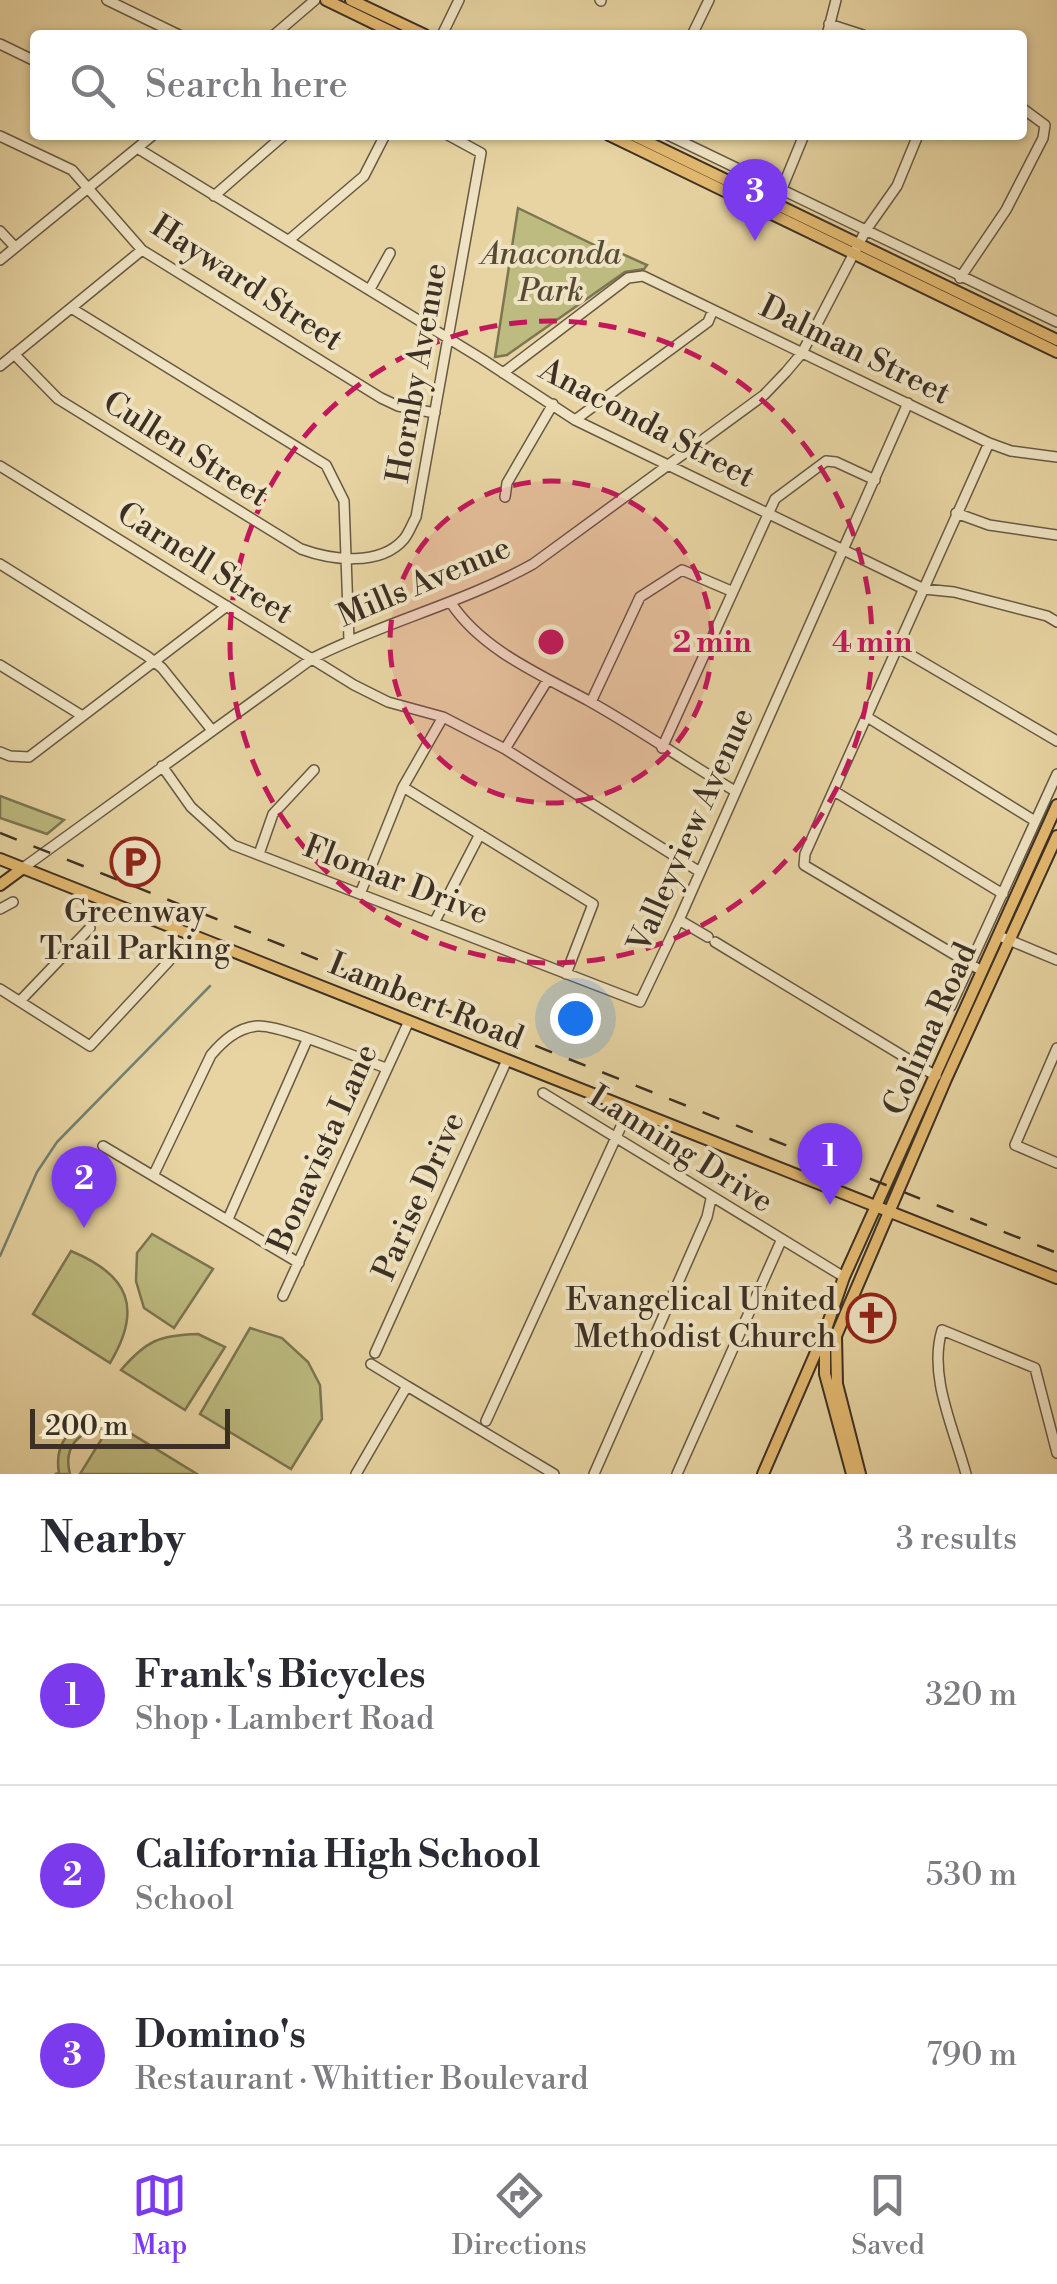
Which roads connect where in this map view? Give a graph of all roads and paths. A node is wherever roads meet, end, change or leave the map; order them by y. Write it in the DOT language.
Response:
graph roads {
  1 [pos="107,0"];
  2 [pos="314,0"];
  3 [pos="326,0"];
  4 [pos="351,0"];
  5 [pos="459,0"];
  6 [pos="709,0"];
  7 [pos="836,0"];
  8 [pos="169,30"];
  9 [pos="280,30"];
  10 [pos="388,30"];
  11 [pos="414,30"];
  12 [pos="444,30"];
  13 [pos="695,30"];
  14 [pos="828,30"];
  15 [pos="0,44"];
  16 [pos="30,58"];
  17 [pos="1027,112"];
  18 [pos="0,136"];
  19 [pos="147,140"];
  20 [pos="278,140"];
  21 [pos="384,140"];
  22 [pos="457,140"];
  23 [pos="640,140"];
  24 [pos="678,140"];
  25 [pos="802,140"];
  26 [pos="916,140"];
  27 [pos="137,148"];
  28 [pos="88,189"];
  29 [pos="781,191"];
  30 [pos="214,196"];
  31 [pos="866,230"];
  32 [pos="0,232"];
  33 [pos="288,240"];
  34 [pos="16,248"];
  35 [pos="856,249"];
  36 [pos="142,250"];
  37 [pos="390,253"];
  38 [pos="0,260"];
  39 [pos="960,278"];
  40 [pos="370,289"];
  41 [pos="71,308"];
  42 [pos="714,310"];
  43 [pos="449,338"];
  44 [pos="1055,338"];
  45 [pos="14,354"];
  46 [pos="802,354"];
  47 [pos="0,366"];
  48 [pos="503,372"];
  49 [pos="908,403"];
  50 [pos="552,404"];
  51 [pos="435,413"];
  52 [pos="575,420"];
  53 [pos="989,443"];
  54 [pos="1057,457"];
  55 [pos="668,465"];
  56 [pos="0,466"];
  57 [pos="875,480"];
  58 [pos="504,497"];
  59 [pos="956,513"];
  60 [pos="767,515"];
  61 [pos="1057,535"];
  62 [pos="844,550"];
  63 [pos="347,558"];
  64 [pos="0,564"];
  65 [pos="924,589"];
  66 [pos="731,592"];
  67 [pos="451,604"];
  68 [pos="227,606"];
  69 [pos="1057,622"];
  70 [pos="349,640"];
  71 [pos="896,647"];
  72 [pos="312,658"];
  73 [pos="155,662"];
  74 [pos="0,665"];
  75 [pos="547,681"];
  76 [pos="591,702"];
  77 [pos="81,715"];
  78 [pos="443,717"];
  79 [pos="867,717"];
  80 [pos="211,729"];
  81 [pos="1057,741"];
  82 [pos="662,748"];
  83 [pos="506,749"];
  84 [pos="0,752"];
  85 [pos="162,766"];
  86 [pos="314,770"];
  87 [pos="1057,774"];
  88 [pos="403,787"];
  89 [pos="834,790"];
  90 [pos="735,792"];
  91 [pos="1057,805"];
  92 [pos="1036,821"];
  93 [pos="480,834"];
  94 [pos="1057,836"];
  95 [pos="259,854"];
  96 [pos="0,858"];
  97 [pos="23,868"];
  98 [pos="700,872"];
  99 [pos="0,885"];
  100 [pos="360,894"];
  101 [pos="1003,894"];
  102 [pos="13,902"];
  103 [pos="0,909"];
  104 [pos="679,920"];
  105 [pos="435,922"];
  106 [pos="90,928"];
  107 [pos="1004,938"];
  108 [pos="1057,960"];
  109 [pos="170,961"];
  110 [pos="982,971"];
  111 [pos="566,974"];
  112 [pos="0,989"];
  113 [pos="20,1001"];
  114 [pos="640,1002"];
  115 [pos="951,1006"];
  116 [pos="409,1021"];
  117 [pos="307,1040"];
  118 [pos="1057,1048"];
  119 [pos="507,1060"];
  120 [pos="386,1068"];
  121 [pos="941,1077"];
  122 [pos="543,1093"];
  123 [pos="630,1108"];
  124 [pos="614,1137"];
  125 [pos="103,1146"];
  126 [pos="1057,1163"];
  127 [pos="154,1174"];
  128 [pos="711,1199"];
  129 [pos="876,1206"];
  130 [pos="891,1212"];
  131 [pos="228,1218"];
  132 [pos="781,1241"];
  133 [pos="299,1263"];
  134 [pos="844,1278"];
  135 [pos="1057,1278"];
  136 [pos="282,1296"];
  137 [pos="831,1332"];
  138 [pos="375,1353"];
  139 [pos="370,1364"];
  140 [pos="831,1378"];
  141 [pos="407,1386"];
  142 [pos="792,1408"];
  143 [pos="486,1422"];
  144 [pos="1057,1452"];
  145 [pos="356,1474"];
  146 [pos="554,1474"];
  147 [pos="594,1474"];
  148 [pos="676,1474"];
  149 [pos="763,1474"];
  150 [pos="852,1474"];
  151 [pos="860,1474"];
  152 [pos="966,1474"];
  1 -- 8 [label="street"];
  2 -- 9 [label="street"];
  3 -- 10 [label="main road"];
  4 -- 11 [label="main road"];
  5 -- 12 [label="street"];
  6 -- 13 [label="street"];
  7 -- 14 [label="street"];
  15 -- 16 [label="street"];
  17 -- 39 [label="street"];
  18 -- 28 [label="street, Hayward Street"];
  19 -- 27 [label="street"];
  20 -- 30 [label="street"];
  21 -- 33 [label="street"];
  22 -- 43 [label="street, Hornby Avenue"];
  23 -- 35 [label="main road"];
  24 -- 29 [label="street"];
  25 -- 29 [label="street"];
  26 -- 31 [label="street, Mills Avenue"];
  27 -- 28 [label="street"];
  27 -- 30 [label="street, Anaconda Street"];
  28 -- 34 [label="street"];
  28 -- 36 [label="street, Hayward Street"];
  29 -- 31 [label="street"];
  30 -- 33 [label="street, Anaconda Street"];
  31 -- 35 [label="street, Mills Avenue"];
  31 -- 39 [label="street"];
  32 -- 34 [label="street"];
  33 -- 40 [label="street, Anaconda Street"];
  34 -- 38 [label="street"];
  35 -- 44 [label="main road"];
  35 -- 46 [label="street, Mills Avenue"];
  36 -- 41 [label="street"];
  36 -- 51 [label="street, Hayward Street"];
  37 -- 40 [label="street"];
  39 -- 44 [label="street"];
  40 -- 43 [label="street, Anaconda Street"];
  41 -- 45 [label="street"];
  41 -- 63 [label="street"];
  42 -- 46 [label="street, Dalman Street"];
  42 -- 48 [label="street, Dalman Street"];
  42 -- 52 [label="street"];
  43 -- 48 [label="street, Anaconda Street"];
  43 -- 51 [label="street, Hornby Avenue"];
  45 -- 47 [label="street"];
  45 -- 63 [label="street, Cullen Street"];
  46 -- 49 [label="street, Dalman Street"];
  46 -- 55 [label="street, Mills Avenue"];
  48 -- 50 [label="street, Anaconda Street"];
  49 -- 53 [label="street, Dalman Street"];
  49 -- 57 [label="street, Valleyview Avenue"];
  50 -- 52 [label="street, Anaconda Street"];
  50 -- 58 [label="street"];
  51 -- 63 [label="street, Hornby Avenue"];
  52 -- 55 [label="street, Anaconda Street"];
  53 -- 54 [label="street, Dalman Street"];
  53 -- 59 [label="street"];
  55 -- 60 [label="street, Anaconda Street"];
  55 -- 67 [label="street, Mills Avenue"];
  56 -- 68 [label="street, Carnell Street"];
  57 -- 60 [label="street"];
  57 -- 62 [label="street, Valleyview Avenue"];
  59 -- 61 [label="street"];
  59 -- 65 [label="street"];
  60 -- 62 [label="street, Anaconda Street"];
  60 -- 66 [label="street"];
  62 -- 65 [label="street, Anaconda Street"];
  62 -- 90 [label="street, Valleyview Avenue"];
  63 -- 70 [label="street"];
  64 -- 73 [label="street"];
  65 -- 69 [label="street, Anaconda Street"];
  65 -- 71 [label="street"];
  66 -- 76 [label="street"];
  66 -- 82 [label="street"];
  67 -- 70 [label="street, Mills Avenue"];
  67 -- 75 [label="street"];
  68 -- 72 [label="street, Carnell Street"];
  68 -- 73 [label="street"];
  70 -- 72 [label="street, Mills Avenue"];
  71 -- 79 [label="street"];
  71 -- 81 [label="street"];
  72 -- 78 [label="street, Carnell Street"];
  72 -- 80 [label="street, Mills Avenue"];
  73 -- 77 [label="street"];
  73 -- 80 [label="street"];
  74 -- 77 [label="street"];
  75 -- 76 [label="street"];
  75 -- 83 [label="street"];
  76 -- 82 [label="street"];
  77 -- 84 [label="street"];
  78 -- 83 [label="street, Carnell Street"];
  78 -- 88 [label="street"];
  79 -- 89 [label="street"];
  79 -- 92 [label="street"];
  80 -- 85 [label="street, Mills Avenue"];
  82 -- 90 [label="street"];
  83 -- 98 [label="street, Carnell Street"];
  85 -- 95 [label="street, Flomar Drive"];
  85 -- 97 [label="street, Mills Avenue"];
  86 -- 95 [label="street"];
  87 -- 92 [label="street"];
  88 -- 93 [label="street"];
  88 -- 100 [label="street"];
  89 -- 101 [label="street"];
  89 -- 110 [label="street"];
  90 -- 98 [label="street, Valleyview Avenue"];
  91 -- 107 [label="main road, Colima Road"];
  92 -- 101 [label="street"];
  93 -- 105 [label="street"];
  93 -- 111 [label="street"];
  94 -- 107 [label="main road, Colima Road"];
  95 -- 100 [label="street, Flomar Drive"];
  96 -- 97 [label="main road, Lambert Road"];
  97 -- 99 [label="main road, Mills Avenue"];
  97 -- 116 [label="main road, Lambert Road"];
  98 -- 104 [label="street, Valleyview Avenue"];
  100 -- 105 [label="street, Flomar Drive"];
  101 -- 110 [label="street"];
  102 -- 103 [label="street"];
  104 -- 114 [label="street, Valleyview Avenue"];
  104 -- 121 [label="street"];
  105 -- 111 [label="street, Flomar Drive"];
  106 -- 113 [label="street"];
  107 -- 108 [label="street"];
  107 -- 110 [label="main road, Colima Road"];
  109 -- 113 [label="street"];
  110 -- 115 [label="street"];
  110 -- 121 [label="main road, Colima Road"];
  111 -- 114 [label="street, Flomar Drive"];
  112 -- 113 [label="street"];
  116 -- 119 [label="main road, Lambert Road"];
  116 -- 120 [label="street, Bonavista Lane"];
  117 -- 120 [label="street"];
  117 -- 127 [label="street"];
  117 -- 131 [label="street"];
  118 -- 126 [label="street"];
  119 -- 123 [label="main road, Lambert Road"];
  119 -- 138 [label="street, Parise Drive"];
  120 -- 133 [label="street, Bonavista Lane"];
  121 -- 129 [label="main road, Colima Road"];
  121 -- 130 [label="main road, Colima Road"];
  122 -- 124 [label="street, Lanning Drive"];
  123 -- 124 [label="street"];
  123 -- 129 [label="main road, Lambert Road"];
  124 -- 128 [label="street, Lanning Drive"];
  124 -- 143 [label="street"];
  125 -- 127 [label="street"];
  127 -- 131 [label="street"];
  128 -- 132 [label="street, Lanning Drive"];
  128 -- 147 [label="street"];
  129 -- 130 [label="main road, Lambert Road"];
  129 -- 134 [label="main road, Colima Road"];
  130 -- 135 [label="main road, Lambert Road"];
  130 -- 137 [label="main road, Colima Road"];
  131 -- 133 [label="street"];
  132 -- 134 [label="street, Lanning Drive"];
  132 -- 148 [label="street"];
  133 -- 136 [label="street, Bonavista Lane"];
  134 -- 137 [label="main road, Colima Road"];
  137 -- 140 [label="main road"];
  137 -- 142 [label="main road"];
  139 -- 141 [label="street"];
  140 -- 142 [label="main road"];
  140 -- 150 [label="main road"];
  140 -- 151 [label="main road"];
  141 -- 145 [label="street"];
  141 -- 146 [label="street"];
  142 -- 149 [label="main road"];
  144 -- 152 [label="street"];
}
